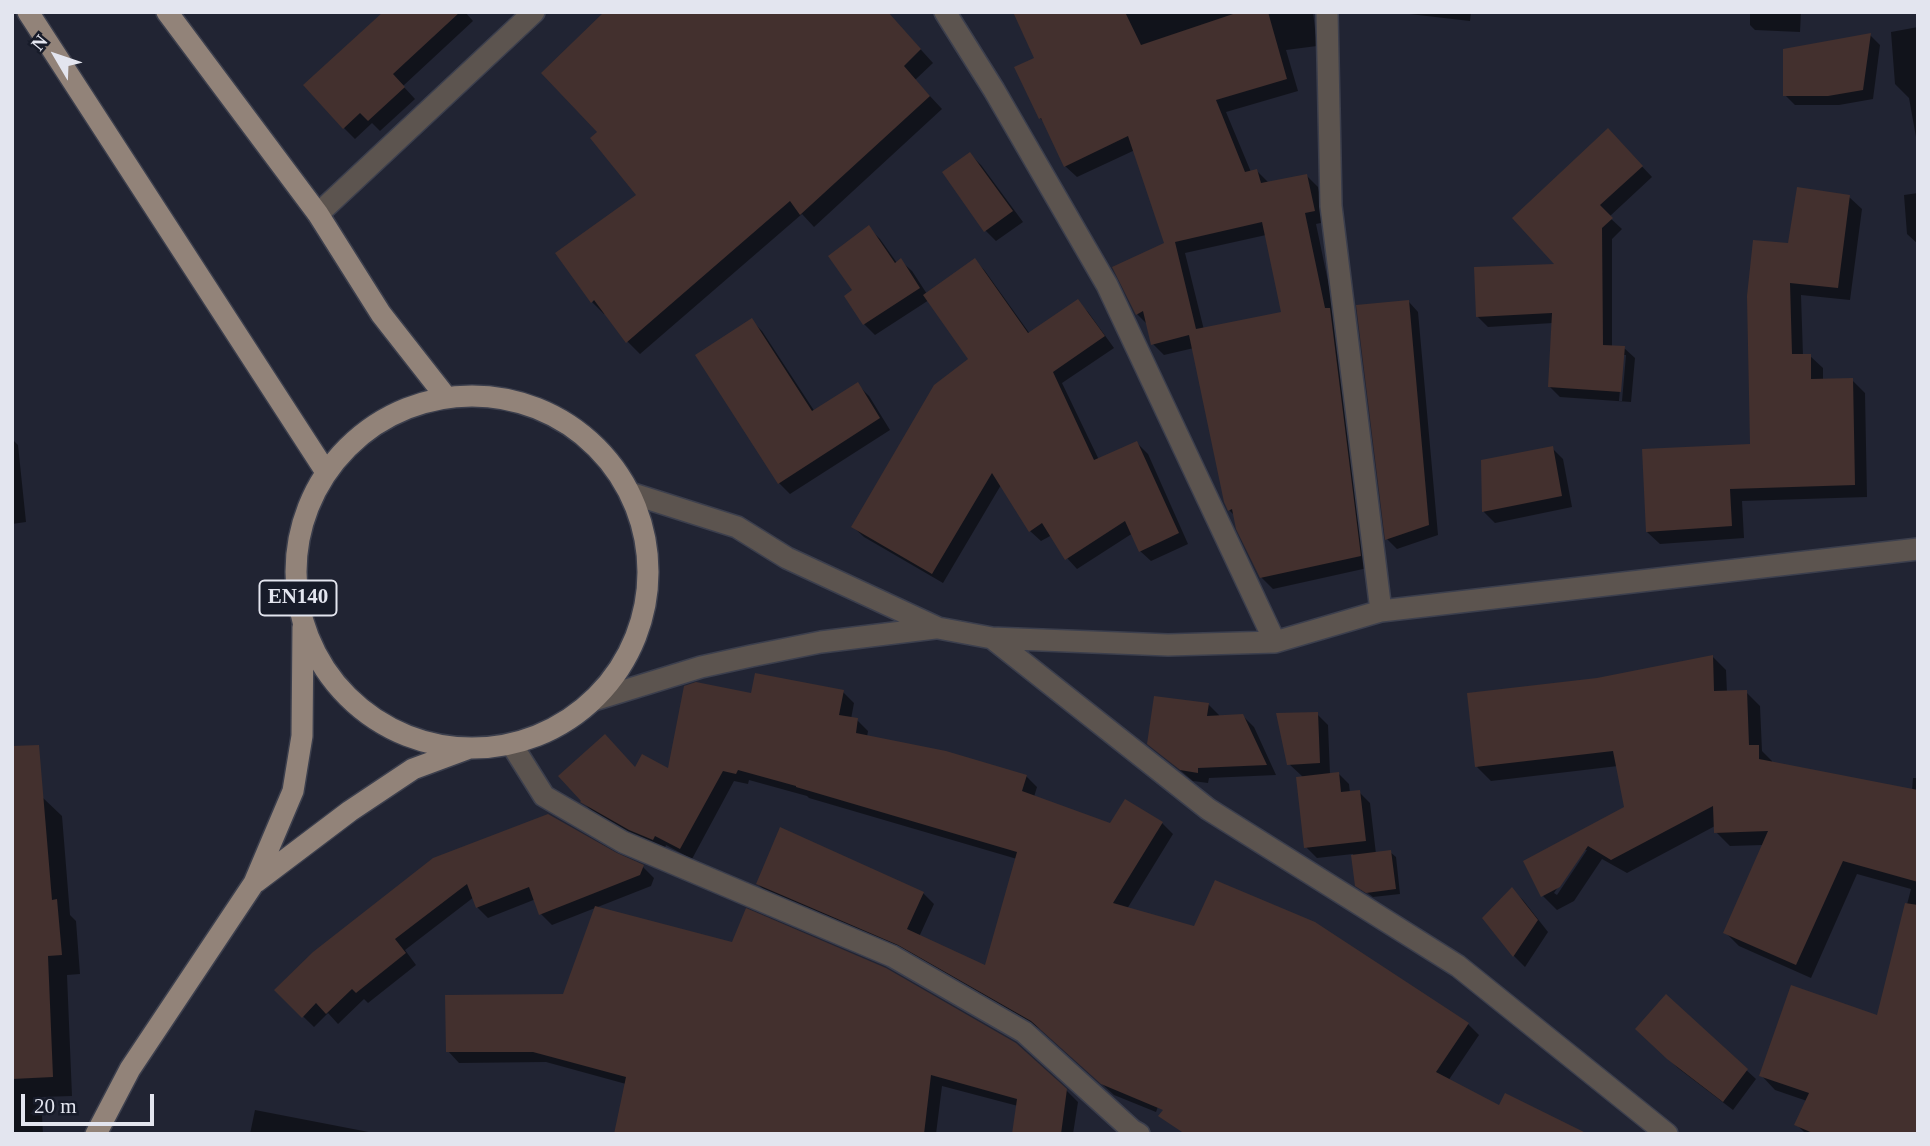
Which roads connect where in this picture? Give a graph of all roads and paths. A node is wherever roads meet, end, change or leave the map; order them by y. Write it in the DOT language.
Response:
graph roads {
  1 [pos="28,12"];
  2 [pos="167,12"];
  3 [pos="534,12"];
  4 [pos="945,12"];
  5 [pos="1327,12"];
  6 [pos="318,214"];
  7 [pos="446,397"];
  8 [pos="326,472"];
  9 [pos="630,493"];
  10 [pos="1918,549"];
  11 [pos="1381,611"];
  12 [pos="303,627"];
  13 [pos="937,628"];
  14 [pos="992,638"];
  15 [pos="1275,642"];
  16 [pos="594,700"];
  17 [pos="512,745"];
  18 [pos="467,750"];
  19 [pos="254,883"];
  20 [pos="96,1134"];
  21 [pos="1139,1134"];
  22 [pos="1667,1134"];
  1 -- 8 [label="main road"];
  2 -- 6 [label="main road"];
  3 -- 6 [label="street"];
  4 -- 15 [label="street"];
  5 -- 11 [label="street"];
  6 -- 7 [label="main road"];
  7 -- 8 [label="main road, EN140"];
  7 -- 9 [label="main road, EN140"];
  8 -- 12 [label="main road, EN140"];
  9 -- 13 [label="street"];
  9 -- 16 [label="main road, EN140"];
  10 -- 11 [label="street"];
  11 -- 15 [label="street"];
  12 -- 18 [label="main road, EN140"];
  12 -- 19 [label="main road, EN140"];
  13 -- 14 [label="street"];
  13 -- 16 [label="street"];
  14 -- 15 [label="street"];
  14 -- 22 [label="street"];
  16 -- 17 [label="main road, EN140"];
  17 -- 18 [label="main road, EN140"];
  17 -- 21 [label="street"];
  18 -- 19 [label="main road, EN140"];
  19 -- 20 [label="main road, EN140"];
}
